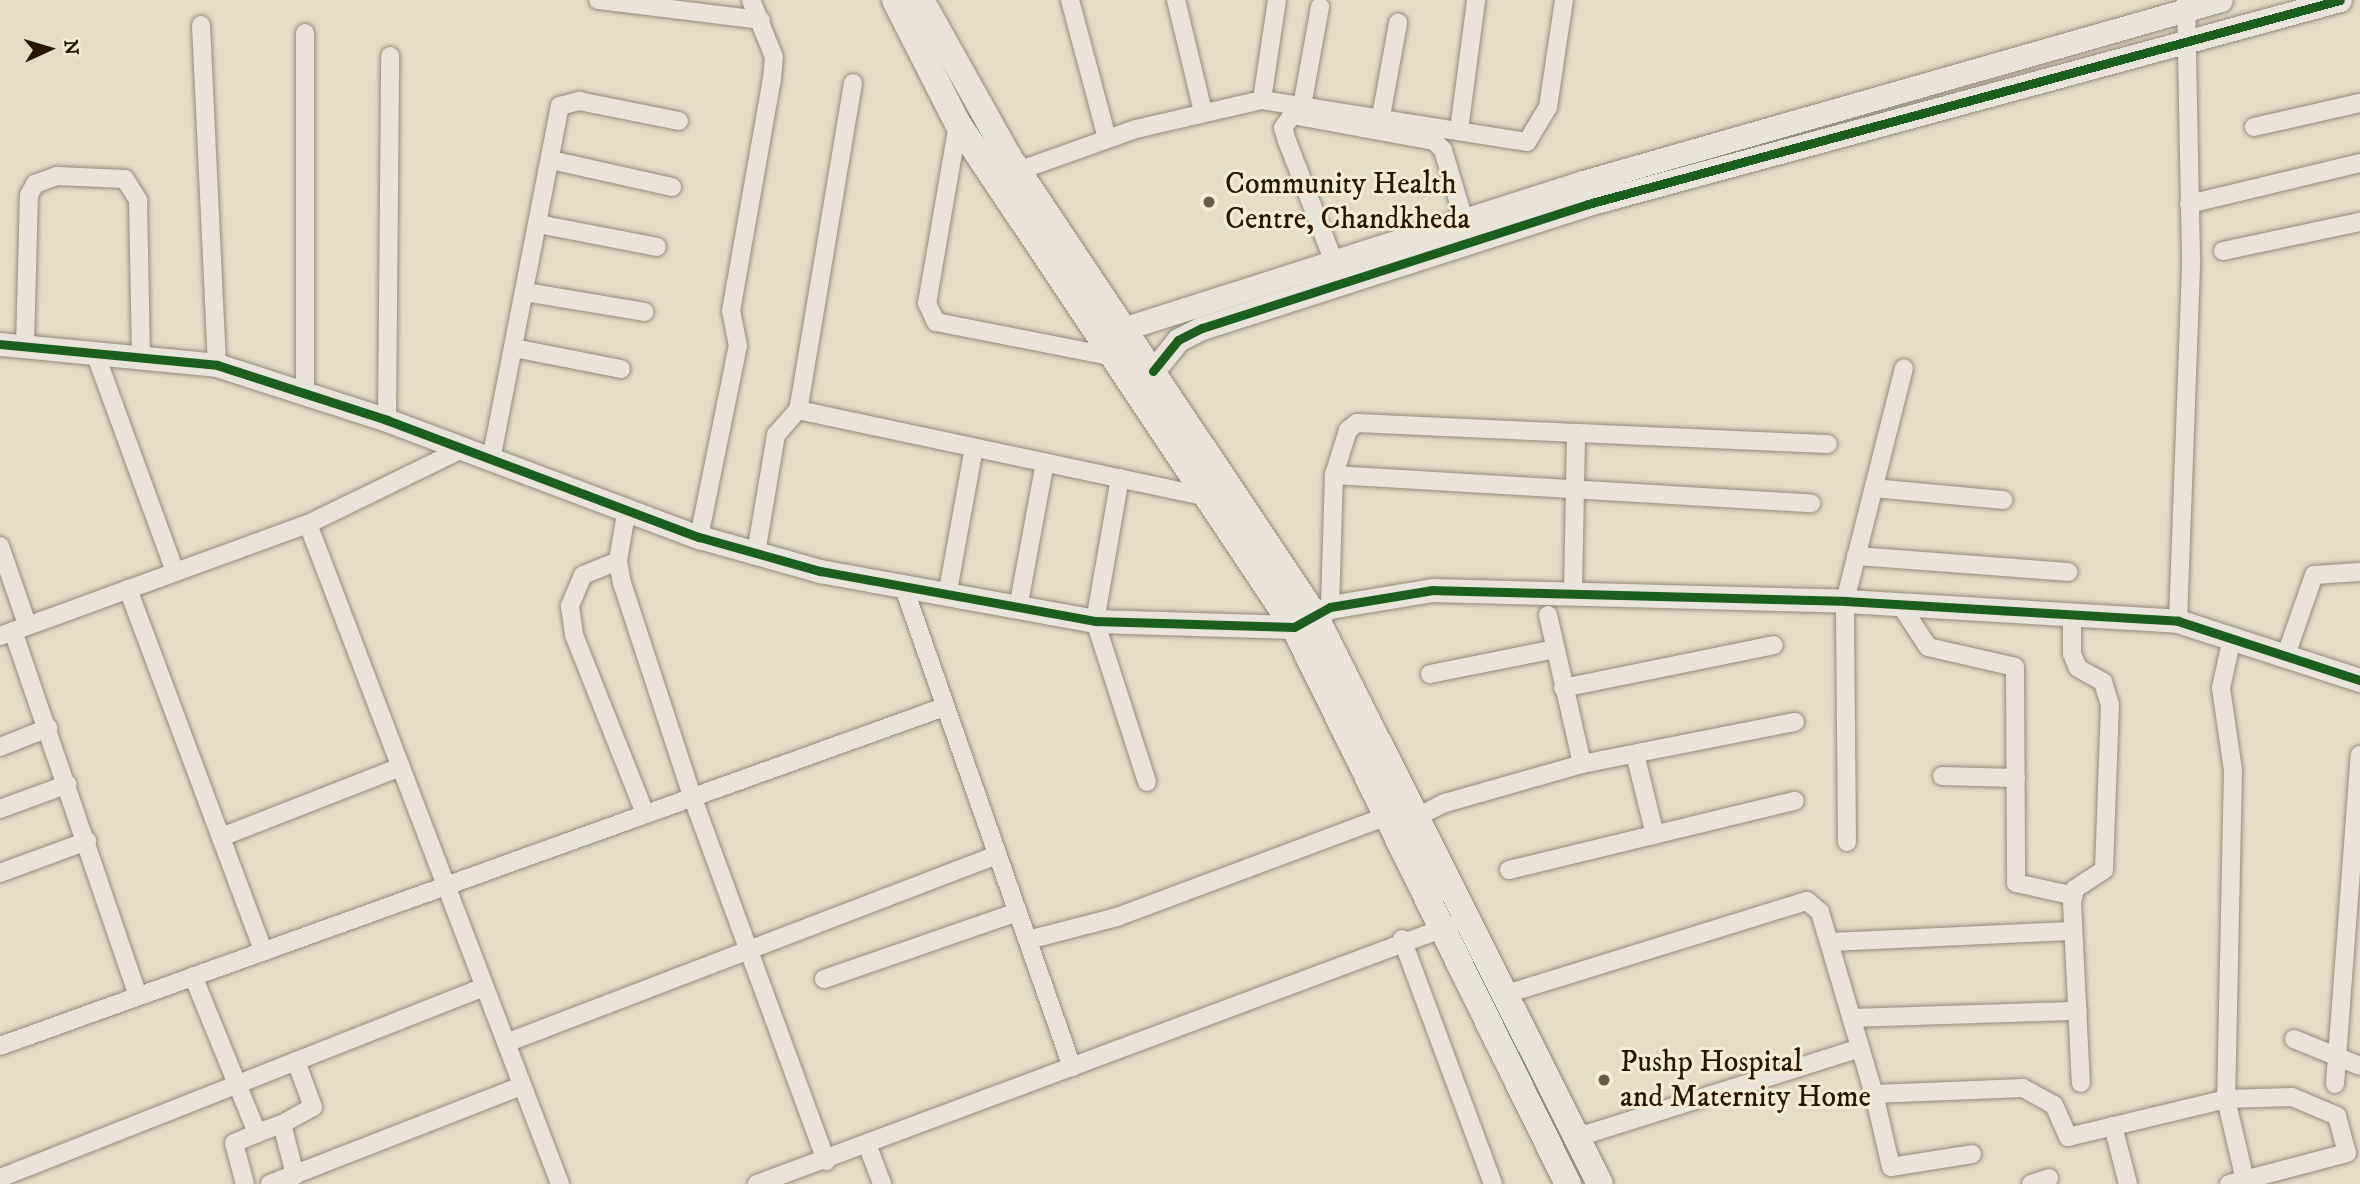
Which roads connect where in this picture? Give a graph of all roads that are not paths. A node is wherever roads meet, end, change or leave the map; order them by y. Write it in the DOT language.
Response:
graph roads {
  1 [pos="597,0"];
  2 [pos="751,0"];
  3 [pos="895,0"];
  4 [pos="921,0"];
  5 [pos="1070,0"];
  6 [pos="1176,0"];
  7 [pos="1277,0"];
  8 [pos="1476,0"];
  9 [pos="1564,0"];
  10 [pos="2221,0"];
  11 [pos="2340,0"];
  12 [pos="2186,4"];
  13 [pos="1320,7"];
  14 [pos="761,20"];
  15 [pos="1398,23"];
  16 [pos="201,25"];
  17 [pos="305,33"];
  18 [pos="2185,37"];
  19 [pos="390,56"];
  20 [pos="853,83"];
  21 [pos="1262,100"];
  22 [pos="2360,103"];
  23 [pos="1302,106"];
  24 [pos="1203,112"];
  25 [pos="1381,116"];
  26 [pos="679,121"];
  27 [pos="958,124"];
  28 [pos="2254,127"];
  29 [pos="1459,130"];
  30 [pos="1107,138"];
  31 [pos="551,160"];
  32 [pos="2360,163"];
  33 [pos="1018,171"];
  34 [pos="672,187"];
  35 [pos="2189,204"];
  36 [pos="1464,220"];
  37 [pos="2360,222"];
  38 [pos="538,224"];
  39 [pos="657,247"];
  40 [pos="2223,251"];
  41 [pos="1334,262"];
  42 [pos="525,292"];
  43 [pos="644,312"];
  44 [pos="1126,328"];
  45 [pos="0,344"];
  46 [pos="25,346"];
  47 [pos="514,348"];
  48 [pos="95,353"];
  49 [pos="141,357"];
  50 [pos="1115,357"];
  51 [pos="217,365"];
  52 [pos="1904,368"];
  53 [pos="621,369"];
  54 [pos="1153,371"];
  55 [pos="304,393"];
  56 [pos="798,411"];
  57 [pos="387,420"];
  58 [pos="1576,433"];
  59 [pos="1828,444"];
  60 [pos="974,448"];
  61 [pos="458,451"];
  62 [pos="491,460"];
  63 [pos="1045,463"];
  64 [pos="1335,475"];
  65 [pos="1119,478"];
  66 [pos="1874,488"];
  67 [pos="1576,491"];
  68 [pos="1212,498"];
  69 [pos="2003,499"];
  70 [pos="1811,503"];
  71 [pos="626,514"];
  72 [pos="307,524"];
  73 [pos="699,537"];
  74 [pos="0,545"];
  75 [pos="756,553"];
  76 [pos="1856,556"];
  77 [pos="618,561"];
  78 [pos="175,572"];
  79 [pos="2068,572"];
  80 [pos="2360,572"];
  81 [pos="904,588"];
  82 [pos="128,589"];
  83 [pos="1573,592"];
  84 [pos="947,596"];
  85 [pos="1845,601"];
  86 [pos="1900,604"];
  87 [pos="1018,608"];
  88 [pos="1548,615"];
  89 [pos="2072,615"];
  90 [pos="1313,616"];
  91 [pos="1095,621"];
  92 [pos="2178,621"];
  93 [pos="14,630"];
  94 [pos="2232,638"];
  95 [pos="1774,645"];
  96 [pos="1555,649"];
  97 [pos="2286,655"];
  98 [pos="1430,674"];
  99 [pos="2360,680"];
  100 [pos="1563,688"];
  101 [pos="944,707"];
  102 [pos="1795,722"];
  103 [pos="48,728"];
  104 [pos="0,747"];
  105 [pos="1634,754"];
  106 [pos="2360,755"];
  107 [pos="1582,764"];
  108 [pos="401,767"];
  109 [pos="1941,776"];
  110 [pos="2016,778"];
  111 [pos="1147,782"];
  112 [pos="68,784"];
  113 [pos="692,796"];
  114 [pos="1795,801"];
  115 [pos="2356,802"];
  116 [pos="0,809"];
  117 [pos="645,813"];
  118 [pos="1387,816"];
  119 [pos="1415,818"];
  120 [pos="1655,835"];
  121 [pos="221,837"];
  122 [pos="87,841"];
  123 [pos="1847,842"];
  124 [pos="997,855"];
  125 [pos="1509,870"];
  126 [pos="0,873"];
  127 [pos="445,884"];
  128 [pos="2074,896"];
  129 [pos="1017,912"];
  130 [pos="1455,925"];
  131 [pos="2072,931"];
  132 [pos="1402,939"];
  133 [pos="1028,940"];
  134 [pos="1829,942"];
  135 [pos="263,950"];
  136 [pos="749,952"];
  137 [pos="193,976"];
  138 [pos="824,979"];
  139 [pos="484,987"];
  140 [pos="1503,995"];
  141 [pos="138,996"];
  142 [pos="2078,1011"];
  143 [pos="1852,1018"];
  144 [pos="2294,1039"];
  145 [pos="506,1043"];
  146 [pos="0,1046"];
  147 [pos="1860,1048"];
  148 [pos="2336,1053"];
  149 [pos="296,1061"];
  150 [pos="2360,1066"];
  151 [pos="1072,1068"];
  152 [pos="2081,1083"];
  153 [pos="2335,1084"];
  154 [pos="234,1085"];
  155 [pos="522,1086"];
  156 [pos="1874,1094"];
  157 [pos="2226,1099"];
  158 [pos="282,1124"];
  159 [pos="2113,1126"];
  160 [pos="257,1133"];
  161 [pos="1575,1139"];
  162 [pos="868,1147"];
  163 [pos="1972,1154"];
  164 [pos="826,1161"];
  165 [pos="295,1175"];
  166 [pos="0,1178"];
  167 [pos="2049,1178"];
  168 [pos="2240,1183"];
  169 [pos="245,1184"];
  170 [pos="270,1184"];
  171 [pos="560,1184"];
  172 [pos="757,1184"];
  173 [pos="882,1184"];
  174 [pos="1493,1184"];
  175 [pos="1568,1184"];
  176 [pos="1600,1184"];
  177 [pos="2031,1184"];
  178 [pos="2128,1184"];
  1 -- 14 [label="street"];
  2 -- 14 [label="street"];
  3 -- 27 [label="main road"];
  4 -- 33 [label="main road"];
  5 -- 30 [label="street"];
  6 -- 24 [label="street"];
  7 -- 21 [label="street"];
  8 -- 29 [label="street"];
  9 -- 29 [label="street"];
  10 -- 12 [label="street"];
  11 -- 18 [label="street"];
  12 -- 18 [label="street"];
  12 -- 36 [label="street"];
  13 -- 23 [label="street"];
  14 -- 73 [label="street"];
  15 -- 25 [label="street"];
  16 -- 51 [label="street"];
  17 -- 55 [label="street"];
  18 -- 35 [label="street"];
  18 -- 54 [label="street"];
  19 -- 57 [label="street"];
  20 -- 56 [label="street"];
  21 -- 23 [label="street"];
  21 -- 24 [label="street"];
  22 -- 28 [label="street"];
  23 -- 25 [label="street"];
  24 -- 30 [label="street"];
  25 -- 29 [label="street"];
  26 -- 31 [label="street"];
  27 -- 50 [label="main road"];
  27 -- 50 [label="street"];
  30 -- 33 [label="street"];
  31 -- 34 [label="street"];
  31 -- 38 [label="street"];
  32 -- 35 [label="street"];
  33 -- 44 [label="main road"];
  35 -- 92 [label="street"];
  36 -- 41 [label="street"];
  36 -- 41 [label="street"];
  37 -- 40 [label="street"];
  38 -- 39 [label="street"];
  38 -- 42 [label="street"];
  41 -- 44 [label="street"];
  42 -- 43 [label="street"];
  42 -- 47 [label="street"];
  44 -- 54 [label="main road"];
  45 -- 46 [label="street"];
  46 -- 48 [label="street"];
  46 -- 49 [label="street"];
  47 -- 53 [label="street"];
  47 -- 62 [label="street"];
  48 -- 49 [label="street"];
  48 -- 78 [label="street"];
  49 -- 51 [label="street"];
  50 -- 68 [label="main road"];
  51 -- 55 [label="street"];
  52 -- 66 [label="street"];
  54 -- 90 [label="main road"];
  55 -- 57 [label="street"];
  56 -- 60 [label="street"];
  56 -- 75 [label="street"];
  57 -- 61 [label="street"];
  58 -- 59 [label="street"];
  58 -- 64 [label="street"];
  58 -- 67 [label="street"];
  60 -- 63 [label="street"];
  60 -- 84 [label="street"];
  61 -- 62 [label="street"];
  61 -- 72 [label="street"];
  62 -- 71 [label="street"];
  63 -- 65 [label="street"];
  63 -- 87 [label="street"];
  64 -- 67 [label="street"];
  64 -- 90 [label="street"];
  65 -- 68 [label="street"];
  65 -- 91 [label="street"];
  66 -- 69 [label="street"];
  66 -- 76 [label="street"];
  67 -- 70 [label="street"];
  67 -- 83 [label="street"];
  68 -- 90 [label="main road"];
  71 -- 73 [label="street"];
  71 -- 77 [label="street"];
  72 -- 78 [label="street"];
  72 -- 108 [label="street"];
  73 -- 75 [label="street"];
  74 -- 93 [label="street"];
  75 -- 81 [label="street"];
  76 -- 79 [label="street"];
  76 -- 85 [label="street"];
  77 -- 113 [label="street"];
  77 -- 117 [label="street"];
  78 -- 82 [label="street"];
  80 -- 97 [label="street"];
  81 -- 84 [label="street"];
  81 -- 101 [label="street"];
  82 -- 93 [label="street"];
  82 -- 121 [label="street"];
  83 -- 85 [label="street"];
  83 -- 90 [label="street"];
  84 -- 87 [label="street"];
  85 -- 86 [label="street"];
  85 -- 123 [label="street"];
  86 -- 89 [label="street"];
  86 -- 110 [label="street"];
  87 -- 91 [label="street"];
  88 -- 96 [label="street"];
  89 -- 92 [label="street"];
  89 -- 128 [label="street"];
  90 -- 91 [label="street"];
  90 -- 118 [label="main road"];
  90 -- 119 [label="main road"];
  91 -- 111 [label="street"];
  92 -- 94 [label="street"];
  93 -- 103 [label="street"];
  94 -- 97 [label="street"];
  94 -- 157 [label="street"];
  95 -- 100 [label="street"];
  96 -- 98 [label="street"];
  96 -- 100 [label="street"];
  97 -- 99 [label="street"];
  100 -- 107 [label="street"];
  101 -- 113 [label="street"];
  101 -- 124 [label="street"];
  102 -- 105 [label="street"];
  103 -- 104 [label="street"];
  103 -- 112 [label="street"];
  105 -- 107 [label="street"];
  105 -- 120 [label="street"];
  106 -- 115 [label="street"];
  107 -- 119 [label="street"];
  108 -- 121 [label="street"];
  108 -- 127 [label="street"];
  109 -- 110 [label="street"];
  110 -- 128 [label="street"];
  112 -- 116 [label="street"];
  112 -- 122 [label="street"];
  113 -- 117 [label="street"];
  113 -- 136 [label="street"];
  114 -- 120 [label="street"];
  115 -- 148 [label="street"];
  117 -- 127 [label="street"];
  118 -- 130 [label="main road"];
  118 -- 133 [label="street"];
  119 -- 130 [label="main road"];
  120 -- 125 [label="street"];
  121 -- 135 [label="street"];
  122 -- 126 [label="street"];
  122 -- 141 [label="street"];
  124 -- 129 [label="street"];
  124 -- 136 [label="street"];
  127 -- 135 [label="street"];
  127 -- 139 [label="street"];
  128 -- 131 [label="street"];
  129 -- 133 [label="street"];
  129 -- 138 [label="street"];
  130 -- 132 [label="street"];
  130 -- 140 [label="main road"];
  130 -- 175 [label="main road"];
  131 -- 134 [label="street"];
  131 -- 142 [label="street"];
  132 -- 151 [label="street"];
  132 -- 174 [label="street"];
  133 -- 151 [label="street"];
  134 -- 140 [label="street"];
  134 -- 143 [label="street"];
  135 -- 137 [label="street"];
  136 -- 145 [label="street"];
  136 -- 164 [label="street"];
  137 -- 141 [label="street"];
  137 -- 154 [label="street"];
  139 -- 145 [label="street"];
  139 -- 149 [label="street"];
  140 -- 161 [label="main road"];
  141 -- 146 [label="street"];
  142 -- 143 [label="street"];
  142 -- 152 [label="street"];
  143 -- 147 [label="street"];
  144 -- 148 [label="street"];
  145 -- 155 [label="street"];
  147 -- 156 [label="street"];
  147 -- 161 [label="street"];
  148 -- 150 [label="street"];
  148 -- 153 [label="street"];
  149 -- 154 [label="street"];
  149 -- 158 [label="street"];
  151 -- 162 [label="street"];
  154 -- 160 [label="street"];
  154 -- 166 [label="street"];
  155 -- 165 [label="street"];
  155 -- 171 [label="street"];
  156 -- 159 [label="street"];
  156 -- 163 [label="street"];
  157 -- 159 [label="street"];
  157 -- 168 [label="street"];
  157 -- 168 [label="street"];
  158 -- 160 [label="street"];
  158 -- 165 [label="street"];
  159 -- 178 [label="street"];
  160 -- 169 [label="street"];
  161 -- 176 [label="main road"];
  162 -- 164 [label="street"];
  162 -- 173 [label="street"];
  164 -- 172 [label="street"];
  165 -- 170 [label="street"];
  167 -- 177 [label="street"];
}
